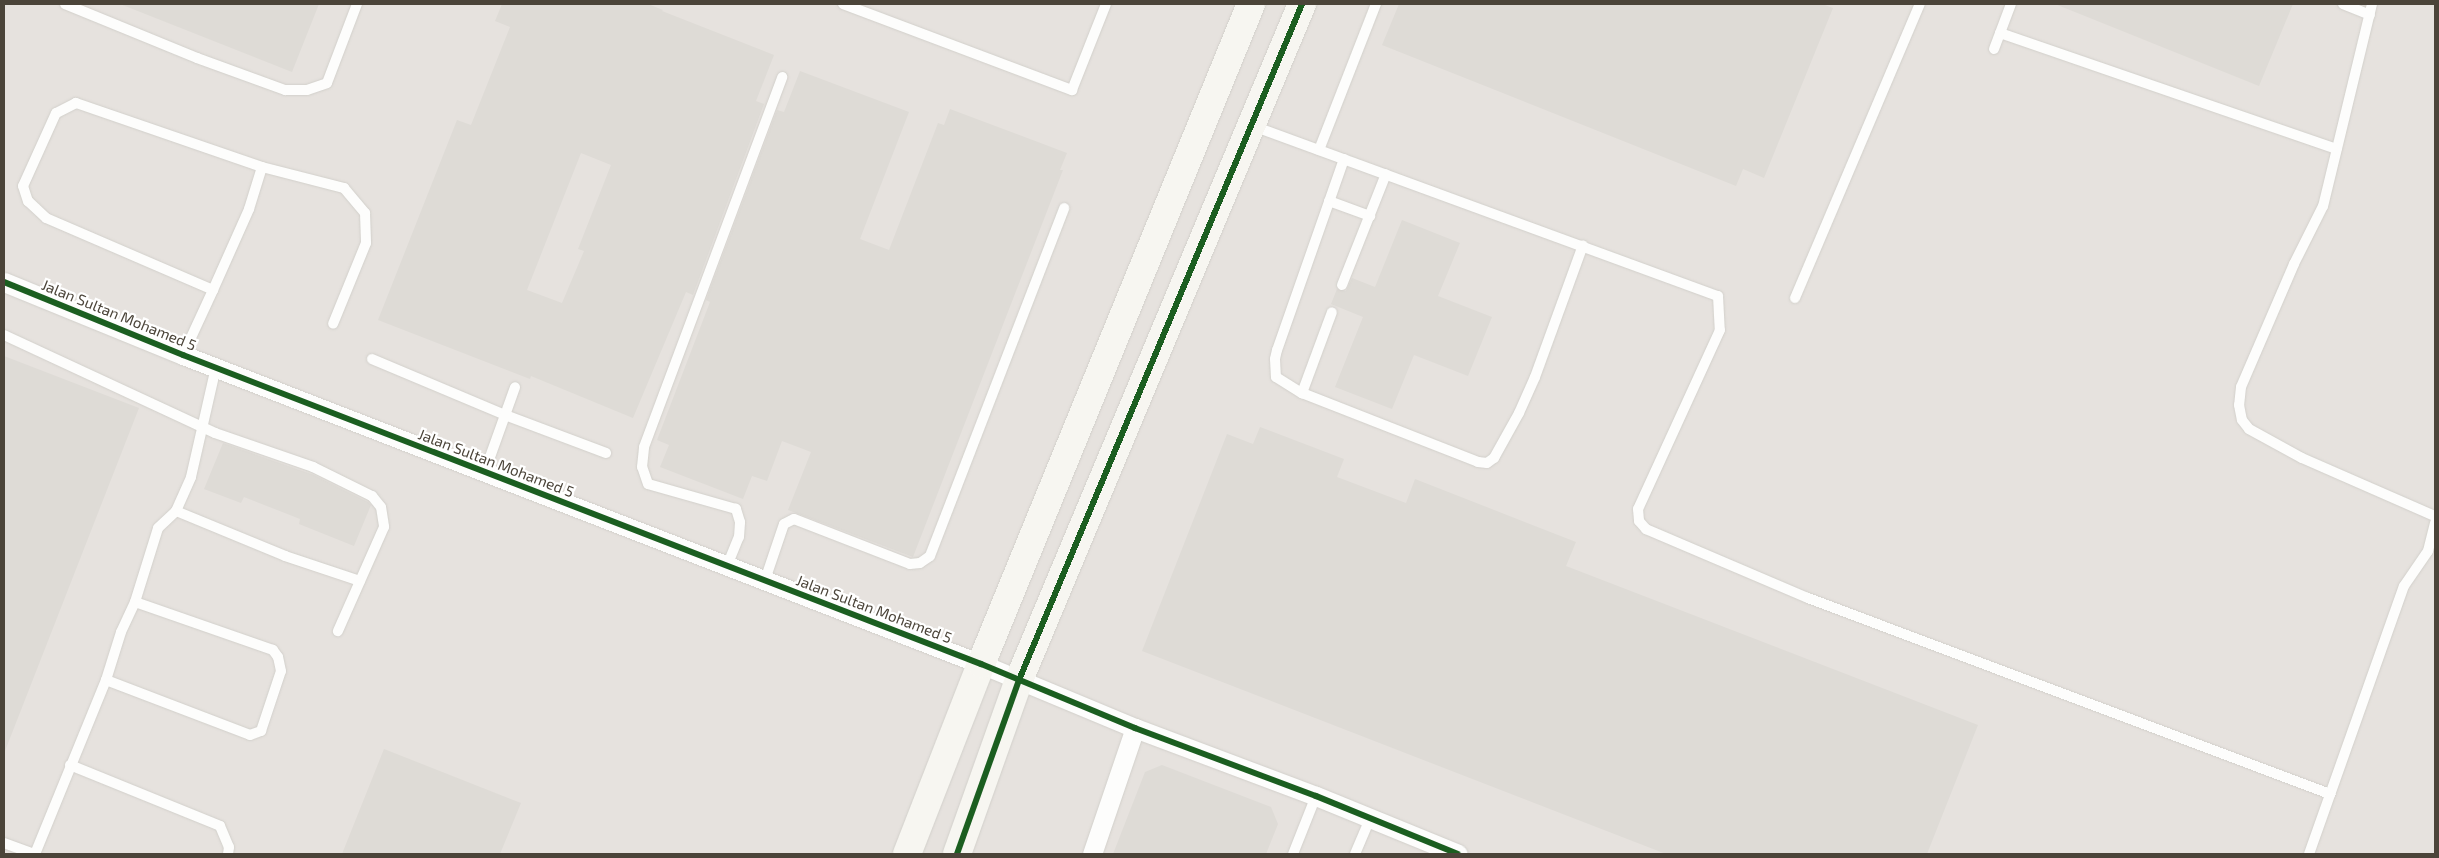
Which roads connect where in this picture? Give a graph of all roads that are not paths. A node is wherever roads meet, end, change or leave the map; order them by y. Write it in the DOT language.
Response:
graph roads {
  1 [pos="66,4"];
  2 [pos="357,4"];
  3 [pos="844,4"];
  4 [pos="1106,4"];
  5 [pos="1251,4"];
  6 [pos="1302,4"];
  7 [pos="1376,4"];
  8 [pos="1920,4"];
  9 [pos="2011,4"];
  10 [pos="2343,4"];
  11 [pos="2372,4"];
  12 [pos="2370,15"];
  13 [pos="2000,33"];
  14 [pos="1994,49"];
  15 [pos="782,77"];
  16 [pos="1252,126"];
  17 [pos="2337,149"];
  18 [pos="1319,150"];
  19 [pos="1344,159"];
  20 [pos="262,167"];
  21 [pos="1386,174"];
  22 [pos="1329,201"];
  23 [pos="1064,208"];
  24 [pos="1370,216"];
  25 [pos="1583,245"];
  26 [pos="4,282"];
  27 [pos="1342,285"];
  28 [pos="213,290"];
  29 [pos="1795,298"];
  30 [pos="1332,312"];
  31 [pos="333,324"];
  32 [pos="4,335"];
  33 [pos="183,355"];
  34 [pos="372,359"];
  35 [pos="216,367"];
  36 [pos="516,387"];
  37 [pos="1302,393"];
  38 [pos="505,415"];
  39 [pos="201,426"];
  40 [pos="606,453"];
  41 [pos="485,471"];
  42 [pos="176,511"];
  43 [pos="2435,516"];
  44 [pos="2435,523"];
  45 [pos="727,566"];
  46 [pos="765,580"];
  47 [pos="360,581"];
  48 [pos="135,602"];
  49 [pos="338,631"];
  50 [pos="981,664"];
  51 [pos="106,680"];
  52 [pos="1019,680"];
  53 [pos="1135,728"];
  54 [pos="70,766"];
  55 [pos="2330,794"];
  56 [pos="1316,796"];
  57 [pos="1370,818"];
  58 [pos="4,844"];
  59 [pos="34,854"];
  60 [pos="228,854"];
  61 [pos="908,854"];
  62 [pos="957,854"];
  63 [pos="1092,854"];
  64 [pos="1293,854"];
  65 [pos="1355,854"];
  66 [pos="1458,854"];
  67 [pos="2309,854"];
  1 -- 2 [label="lane"];
  3 -- 4 [label="lane"];
  5 -- 50 [label="street"];
  6 -- 16 [label="street"];
  7 -- 18 [label="lane"];
  8 -- 29 [label="lane"];
  9 -- 13 [label="lane"];
  10 -- 12 [label="lane"];
  11 -- 12 [label="lane"];
  12 -- 17 [label="lane"];
  13 -- 14 [label="lane"];
  13 -- 17 [label="lane"];
  15 -- 45 [label="lane"];
  16 -- 18 [label="lane"];
  16 -- 52 [label="street"];
  17 -- 43 [label="lane"];
  18 -- 19 [label="lane"];
  19 -- 21 [label="lane"];
  19 -- 22 [label="lane"];
  20 -- 28 [label="lane"];
  20 -- 28 [label="lane"];
  20 -- 31 [label="lane"];
  21 -- 24 [label="lane"];
  21 -- 25 [label="lane"];
  22 -- 24 [label="lane"];
  22 -- 37 [label="lane"];
  23 -- 46 [label="lane"];
  24 -- 27 [label="lane"];
  25 -- 37 [label="lane"];
  25 -- 55 [label="lane"];
  26 -- 33 [label="street, Jalan Sultan Mohamed 5"];
  28 -- 33 [label="lane"];
  30 -- 37 [label="lane"];
  32 -- 39 [label="lane"];
  33 -- 35 [label="street, Jalan Sultan Mohamed 5"];
  34 -- 38 [label="lane"];
  35 -- 39 [label="lane"];
  35 -- 41 [label="street, Jalan Sultan Mohamed 5"];
  36 -- 38 [label="lane"];
  38 -- 40 [label="lane"];
  38 -- 41 [label="lane"];
  39 -- 42 [label="lane"];
  39 -- 47 [label="lane"];
  41 -- 45 [label="street, Jalan Sultan Mohamed 5"];
  42 -- 47 [label="lane"];
  42 -- 48 [label="lane"];
  44 -- 55 [label="lane"];
  45 -- 46 [label="street, Jalan Sultan Mohamed 5"];
  46 -- 50 [label="street, Jalan Sultan Mohamed 5"];
  47 -- 49 [label="lane"];
  48 -- 51 [label="lane"];
  48 -- 51 [label="lane"];
  50 -- 52 [label="street, Jalan Sultan Mohamed 5"];
  50 -- 61 [label="street"];
  51 -- 54 [label="lane"];
  52 -- 53 [label="street, Jalan Sultan Mohamed 5"];
  52 -- 62 [label="street"];
  53 -- 56 [label="street, Jalan Sultan Mohamed 5"];
  53 -- 63 [label="street"];
  54 -- 59 [label="lane"];
  54 -- 60 [label="lane"];
  55 -- 67 [label="lane"];
  56 -- 57 [label="street, Jalan Sultan Mohamed 5"];
  56 -- 64 [label="lane"];
  57 -- 65 [label="lane"];
  57 -- 66 [label="street, Jalan Sultan Mohamed 5"];
  58 -- 59 [label="lane"];
}
